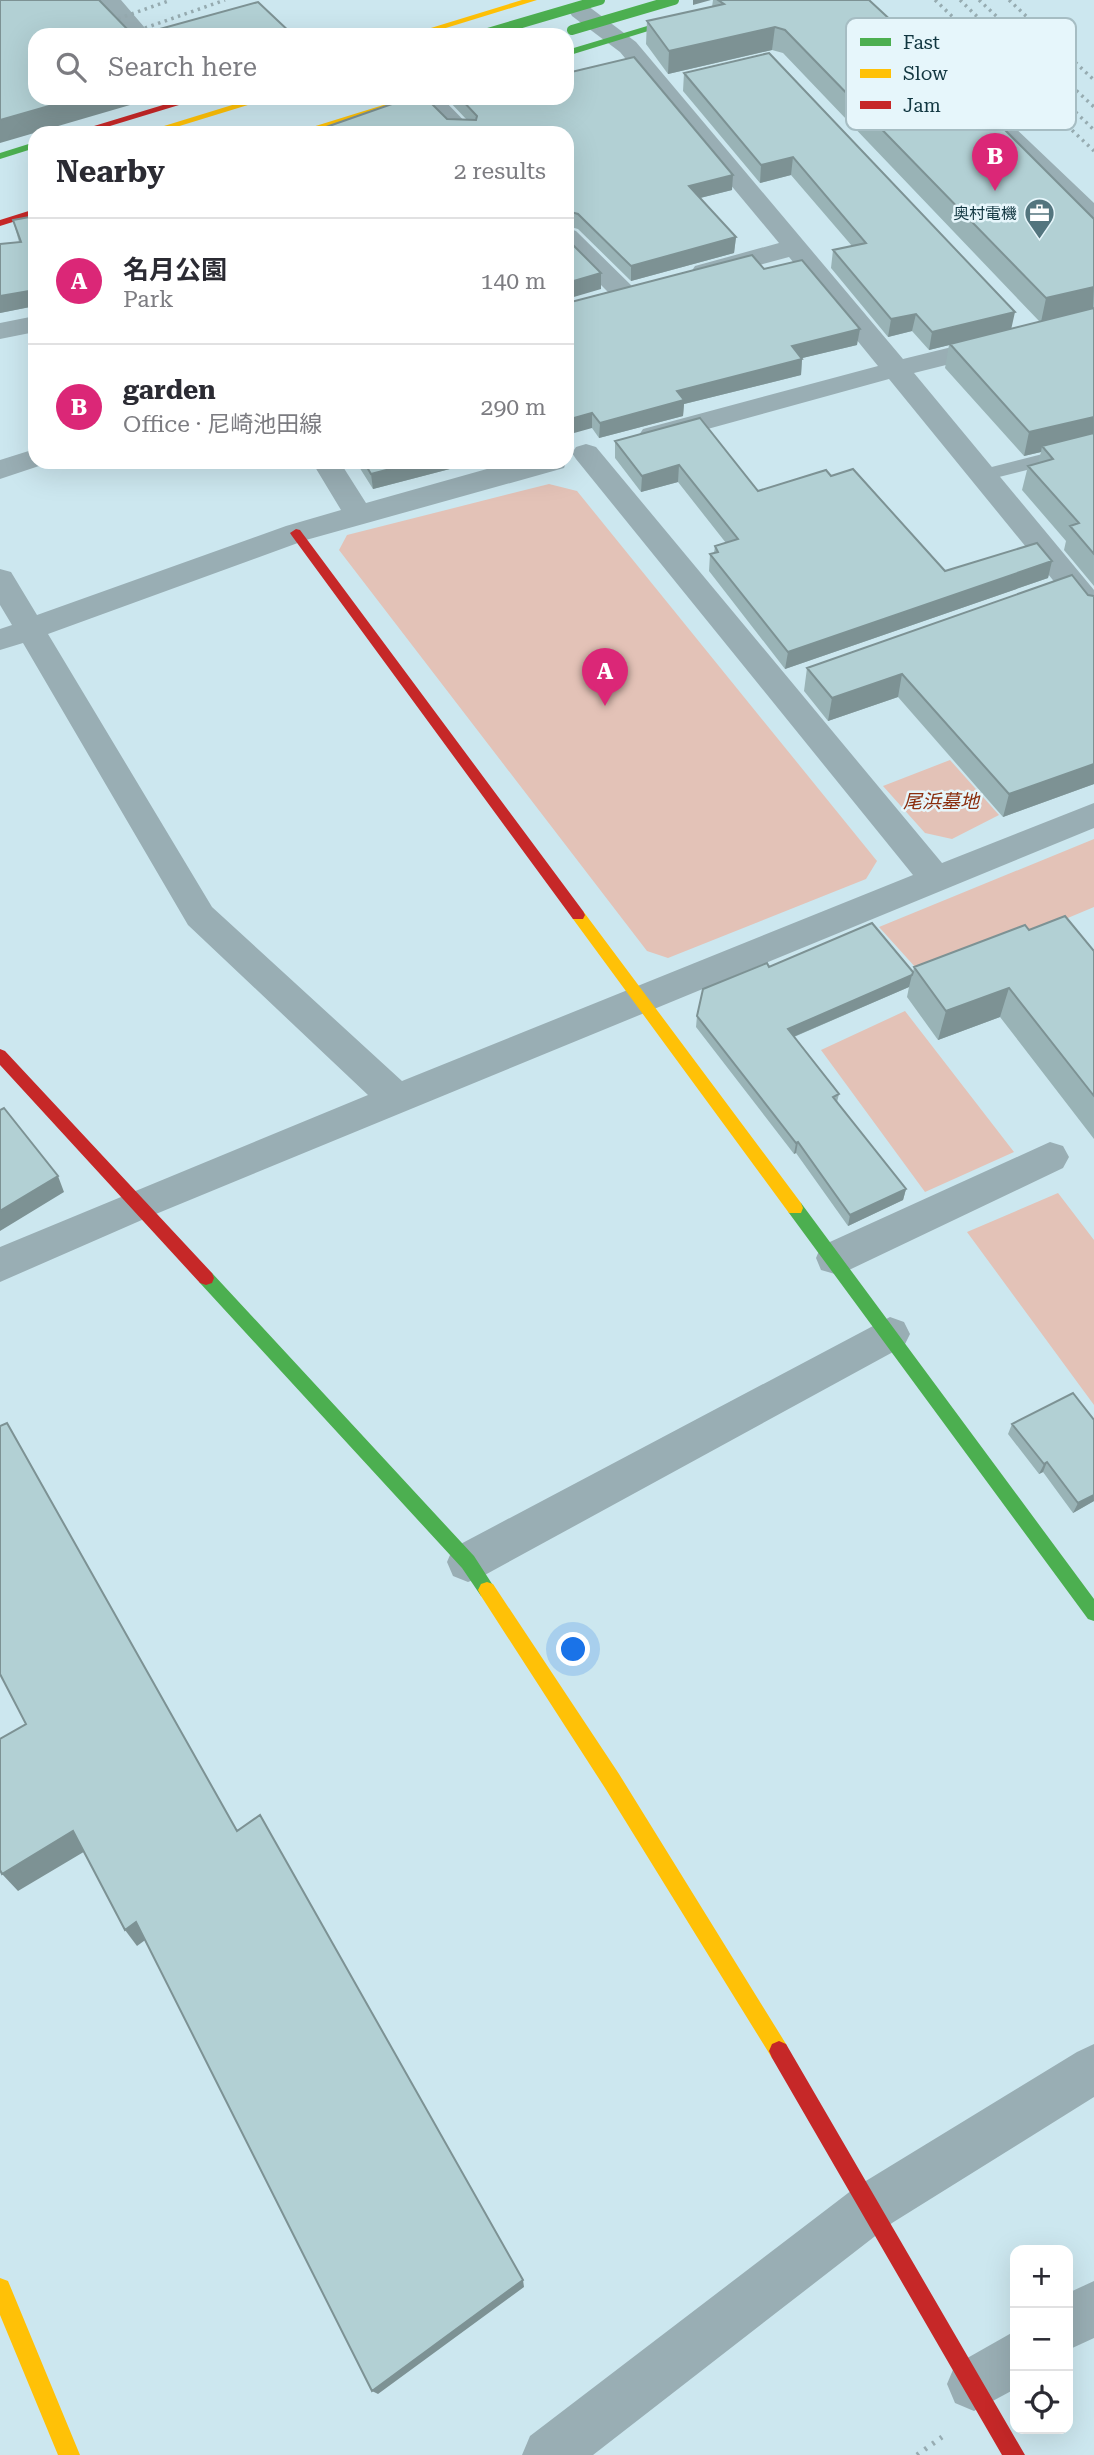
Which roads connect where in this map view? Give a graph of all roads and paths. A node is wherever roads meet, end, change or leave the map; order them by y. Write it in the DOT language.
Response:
graph roads {
  1 [pos="109,0"];
  2 [pos="533,0"];
  3 [pos="567,0"];
  4 [pos="600,0"];
  5 [pos="674,0"];
  6 [pos="744,0"];
  7 [pos="133,28"];
  8 [pos="437,28"];
  9 [pos="505,28"];
  10 [pos="574,29"];
  11 [pos="613,39"];
  12 [pos="574,51"];
  13 [pos="172,105"];
  14 [pos="242,105"];
  15 [pos="392,105"];
  16 [pos="435,105"];
  17 [pos="100,126"];
  18 [pos="171,126"];
  19 [pos="322,126"];
  20 [pos="457,126"];
  21 [pos="1004,130"];
  22 [pos="28,147"];
  23 [pos="0,156"];
  24 [pos="28,214"];
  25 [pos="1094,217"];
  26 [pos="0,223"];
  27 [pos="574,245"];
  28 [pos="795,247"];
  29 [pos="675,280"];
  30 [pos="650,287"];
  31 [pos="1094,320"];
  32 [pos="28,325"];
  33 [pos="0,331"];
  34 [pos="895,369"];
  35 [pos="1094,447"];
  36 [pos="596,451"];
  37 [pos="28,460"];
  38 [pos="330,469"];
  39 [pos="495,469"];
  40 [pos="0,470"];
  41 [pos="983,475"];
  42 [pos="358,514"];
  43 [pos="296,533"];
  44 [pos="0,579"];
  45 [pos="1094,610"];
  46 [pos="15,634"];
  47 [pos="1094,815"];
  48 [pos="936,879"];
  49 [pos="641,999"];
  50 [pos="0,1055"];
  51 [pos="397,1098"];
  52 [pos="1050,1157"];
  53 [pos="137,1205"];
  54 [pos="835,1258"];
  55 [pos="0,1265"];
  56 [pos="890,1334"];
  57 [pos="468,1562"];
  58 [pos="1094,1613"];
  59 [pos="1094,2069"];
  60 [pos="874,2205"];
  61 [pos="0,2289"];
  62 [pos="1094,2308"];
  63 [pos="1073,2321"];
  64 [pos="995,2371"];
  65 [pos="69,2455"];
  66 [pos="549,2455"];
  67 [pos="1014,2455"];
  1 -- 7 [label="street"];
  2 -- 8 [label="street"];
  3 -- 11 [label="street"];
  4 -- 9 [label="street, bridge"];
  5 -- 10 [label="street, bridge"];
  6 -- 11 [label="street"];
  11 -- 12 [label="street"];
  11 -- 28 [label="street"];
  13 -- 17 [label="street"];
  14 -- 18 [label="street"];
  15 -- 19 [label="street"];
  16 -- 20 [label="street"];
  21 -- 25 [label="street"];
  22 -- 23 [label="street"];
  24 -- 26 [label="street"];
  27 -- 30 [label="street"];
  28 -- 29 [label="street"];
  28 -- 34 [label="street"];
  31 -- 34 [label="street"];
  32 -- 33 [label="street"];
  34 -- 36 [label="street"];
  34 -- 41 [label="street"];
  35 -- 41 [label="lane"];
  36 -- 48 [label="street"];
  37 -- 40 [label="street"];
  38 -- 42 [label="street"];
  39 -- 42 [label="street"];
  41 -- 45 [label="street"];
  42 -- 43 [label="street"];
  43 -- 46 [label="street"];
  43 -- 49 [label="street"];
  44 -- 46 [label="street"];
  46 -- 51 [label="street"];
  47 -- 48 [label="street"];
  48 -- 49 [label="street"];
  49 -- 51 [label="street"];
  49 -- 54 [label="street"];
  50 -- 53 [label="street"];
  51 -- 53 [label="street"];
  52 -- 54 [label="street"];
  53 -- 55 [label="street"];
  53 -- 57 [label="street"];
  54 -- 56 [label="street"];
  56 -- 57 [label="street"];
  56 -- 58 [label="street"];
  57 -- 60 [label="street"];
  59 -- 60 [label="street"];
  60 -- 64 [label="street"];
  60 -- 66 [label="street"];
  61 -- 65 [label="street"];
  62 -- 63 [label="street"];
  64 -- 67 [label="street"];
}
